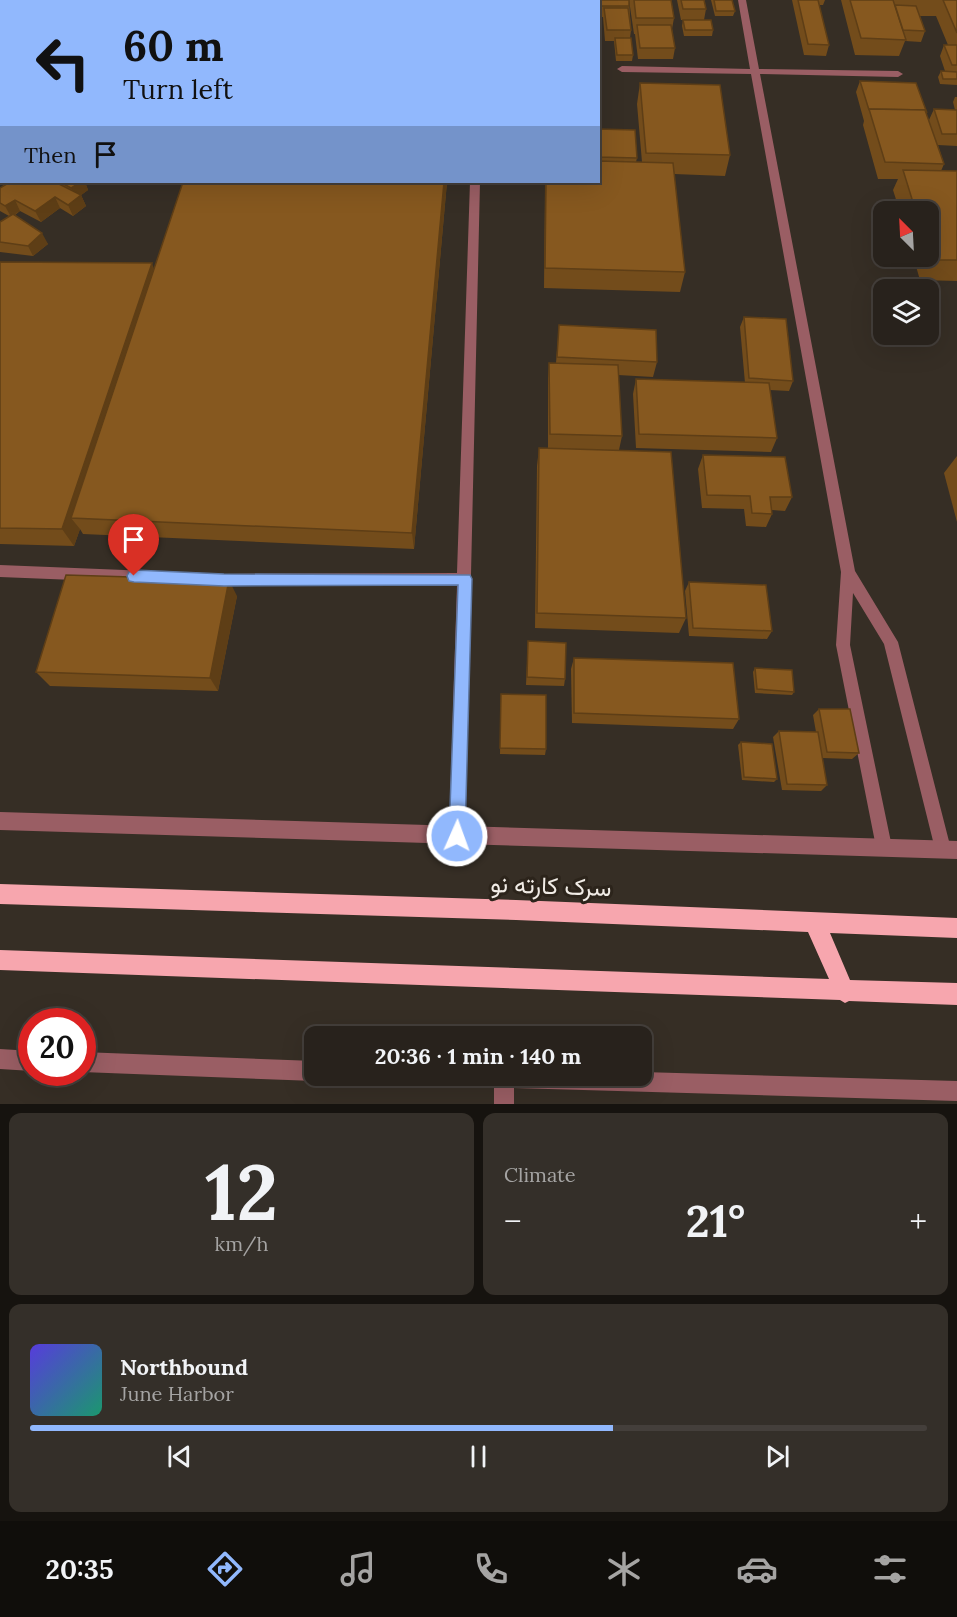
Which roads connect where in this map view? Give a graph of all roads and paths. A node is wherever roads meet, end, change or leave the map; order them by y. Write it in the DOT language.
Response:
graph roads {
  1 [pos="741,0"];
  2 [pos="622,69"];
  3 [pos="755,71"];
  4 [pos="898,74"];
  5 [pos="475,183"];
  6 [pos="0,571"];
  7 [pos="848,572"];
  8 [pos="465,579"];
  9 [pos="0,821"];
  10 [pos="457,836"];
  11 [pos="884,847"];
  12 [pos="950,849"];
  13 [pos="0,894"];
  14 [pos="814,921"];
  15 [pos="957,928"];
  16 [pos="0,960"];
  17 [pos="844,992"];
  18 [pos="957,994"];
  19 [pos="0,1059"];
  20 [pos="18,1060"];
  21 [pos="96,1063"];
  22 [pos="304,1071"];
  23 [pos="652,1082"];
  24 [pos="504,1086"];
  25 [pos="957,1091"];
  26 [pos="504,1104"];
  1 -- 3 [label="lane"];
  2 -- 3 [label="lane"];
  3 -- 4 [label="lane"];
  3 -- 7 [label="lane"];
  5 -- 8 [label="lane"];
  6 -- 8 [label="lane"];
  7 -- 11 [label="lane"];
  7 -- 12 [label="lane"];
  8 -- 10 [label="lane"];
  9 -- 10 [label="street"];
  10 -- 11 [label="street"];
  11 -- 12 [label="street"];
  13 -- 14 [label="highway, سرک کارته نو"];
  14 -- 15 [label="highway, سرک کارته نو"];
  14 -- 17 [label="highway"];
  16 -- 17 [label="highway"];
  17 -- 18 [label="highway"];
  19 -- 20 [label="street"];
  21 -- 22 [label="street"];
  23 -- 25 [label="street"];
  24 -- 26 [label="street"];
}
